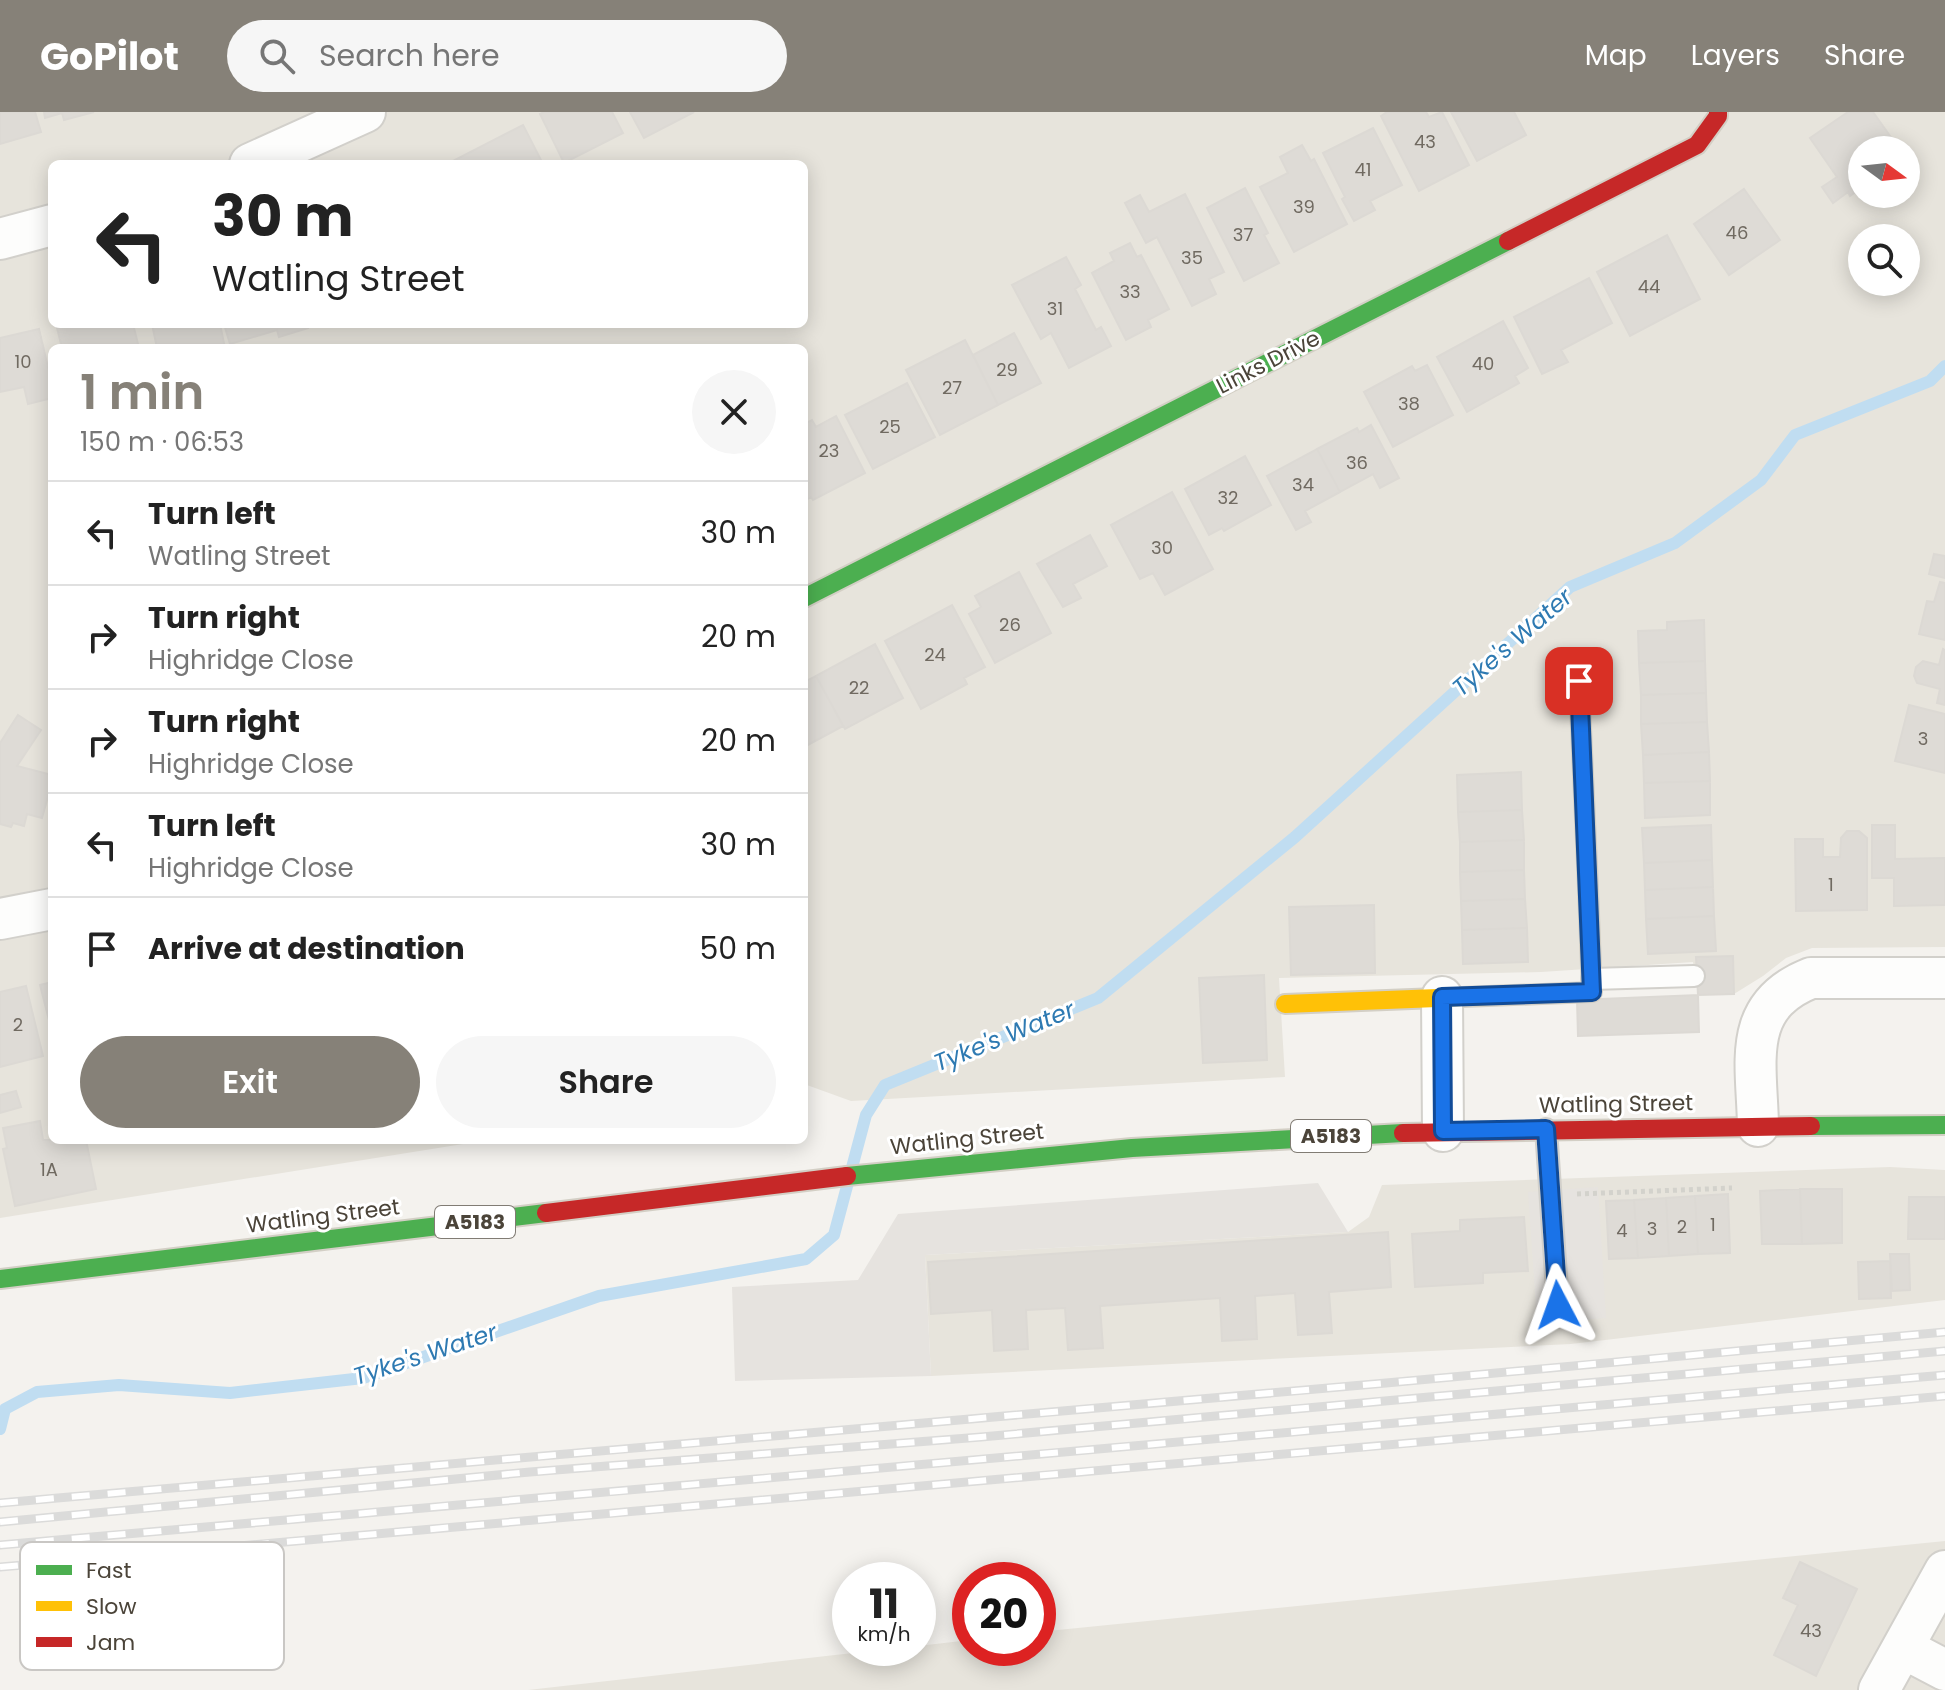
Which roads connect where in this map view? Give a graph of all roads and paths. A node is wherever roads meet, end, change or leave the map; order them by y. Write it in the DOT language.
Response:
graph roads {
  1 [pos="365,112"];
  2 [pos="1718,112"];
  3 [pos="259,160"];
  4 [pos="48,226"];
  5 [pos="0,239"];
  6 [pos="808,596"];
  7 [pos="1579,681"];
  8 [pos="48,910"];
  9 [pos="0,919"];
  10 [pos="1694,976"];
  11 [pos="1945,978"];
  12 [pos="1592,979"];
  13 [pos="1442,997"];
  14 [pos="1285,1004"];
  15 [pos="1945,1125"];
  16 [pos="1758,1126"];
  17 [pos="1546,1129"];
  18 [pos="1443,1131"];
  19 [pos="1732,1188"];
  20 [pos="1551,1195"];
  21 [pos="0,1279"];
  22 [pos="1558,1305"];
  23 [pos="1945,1571"];
  24 [pos="1903,1648"];
  25 [pos="1945,1670"];
  26 [pos="1879,1690"];
  1 -- 3 [label="street"];
  2 -- 6 [label="main road, Links Drive"];
  4 -- 5 [label="street"];
  7 -- 12 [label="main road"];
  8 -- 9 [label="street"];
  10 -- 12 [label="lane"];
  11 -- 16 [label="street"];
  12 -- 13 [label="main road"];
  13 -- 14 [label="main road"];
  13 -- 18 [label="street"];
  15 -- 16 [label="main road, Watling Street / A5183"];
  16 -- 17 [label="main road, Watling Street / A5183"];
  17 -- 18 [label="main road, Watling Street / A5183"];
  17 -- 20 [label="lane"];
  18 -- 21 [label="main road, Watling Street / A5183"];
  19 -- 20 [label="path"];
  20 -- 22 [label="lane"];
  23 -- 24 [label="street"];
  24 -- 25 [label="street"];
  24 -- 26 [label="street"];
}
